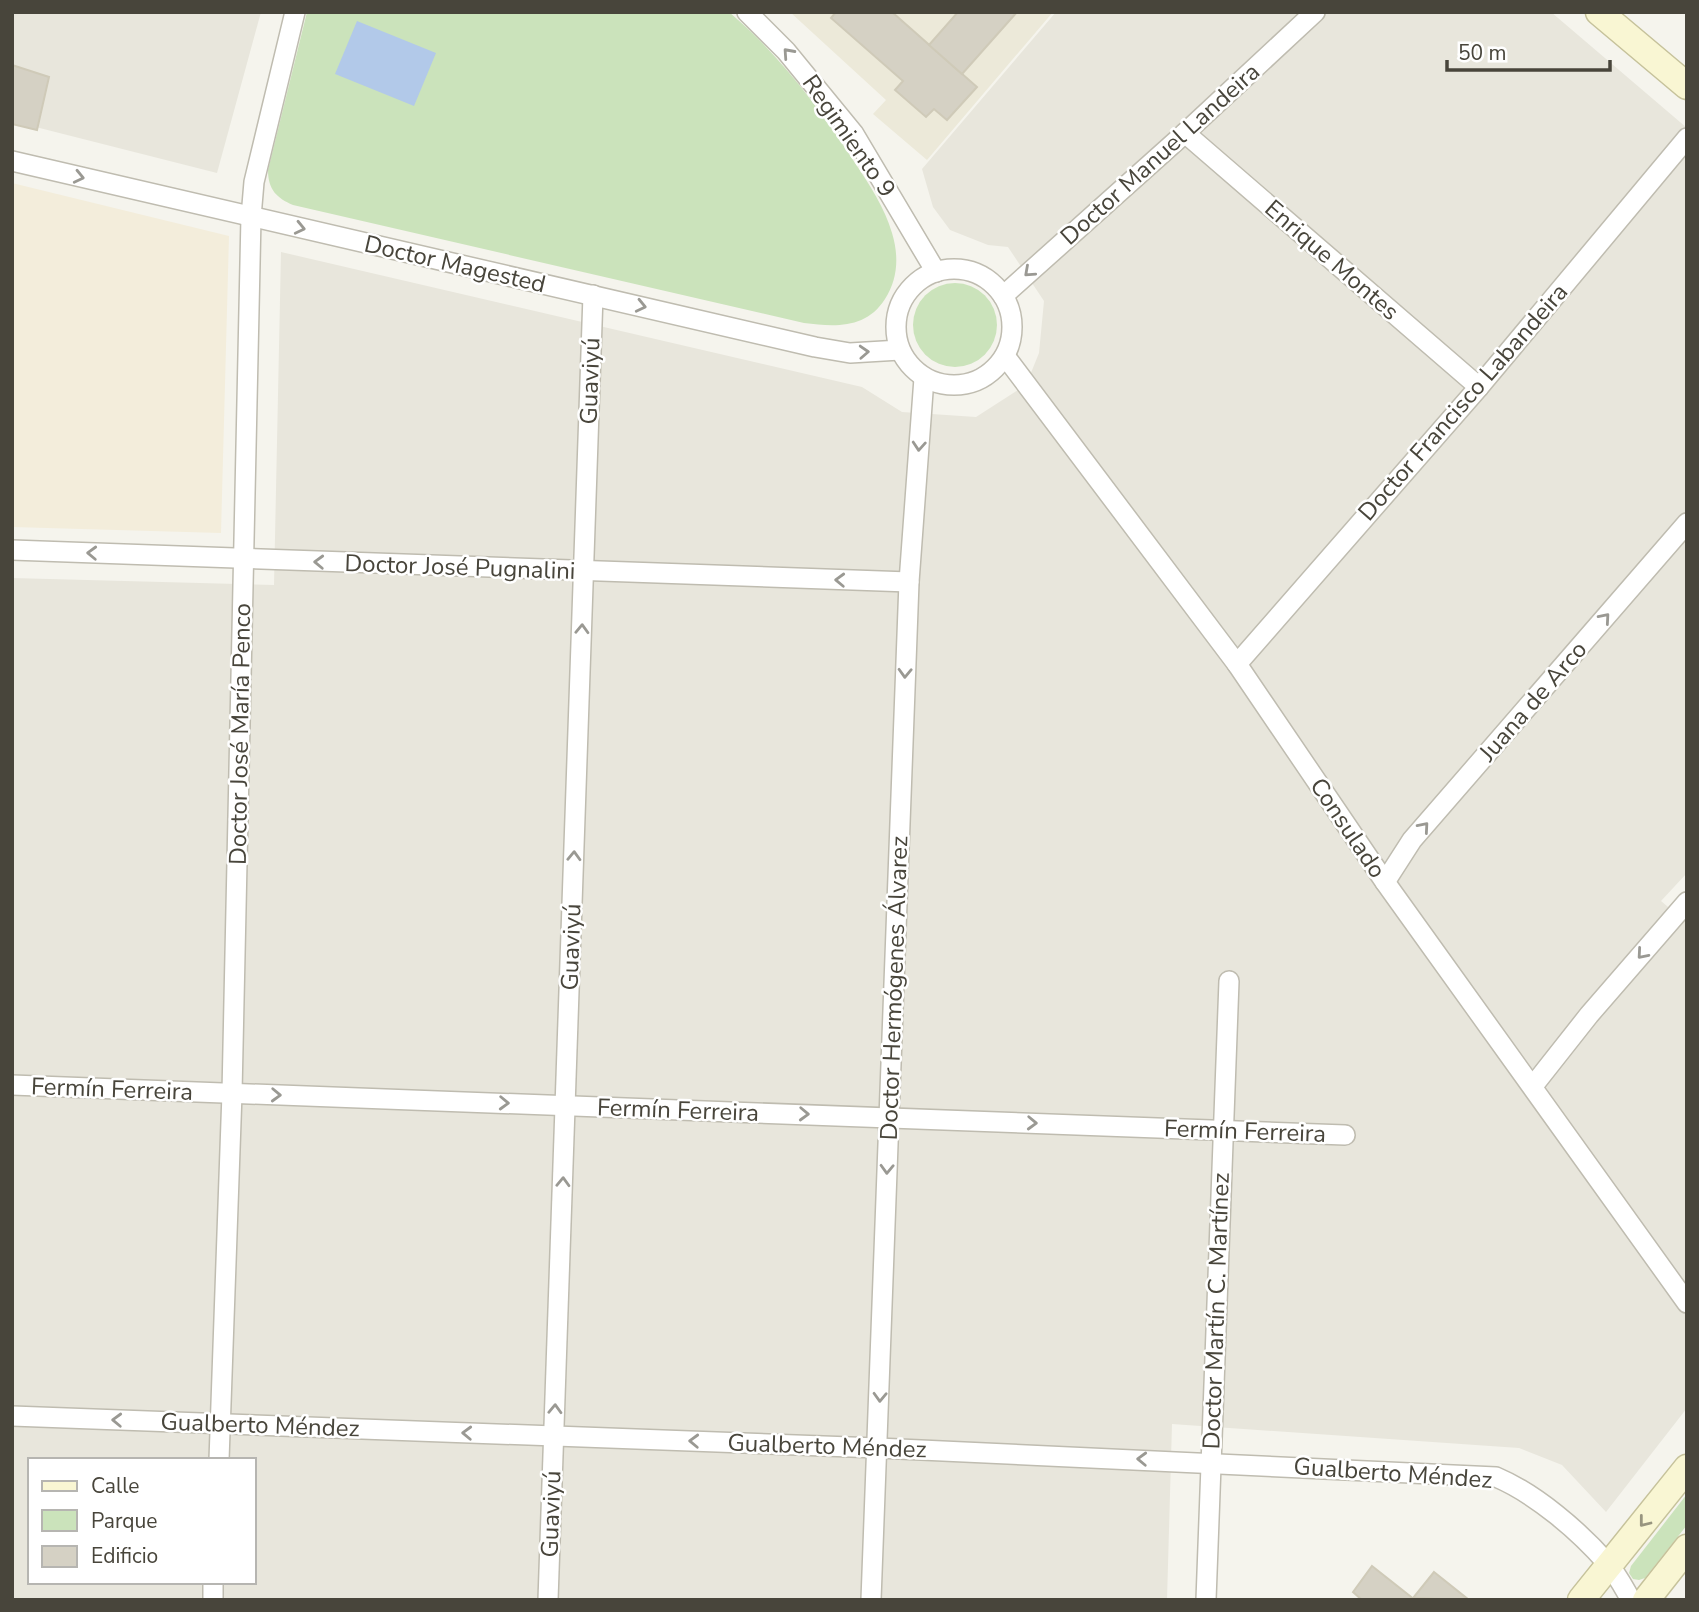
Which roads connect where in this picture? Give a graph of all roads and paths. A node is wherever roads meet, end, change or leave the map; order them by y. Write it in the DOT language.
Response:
graph roads {
  1 [pos="295,12"];
  2 [pos="747,12"];
  3 [pos="1315,12"];
  4 [pos="1599,12"];
  5 [pos="1687,86"];
  6 [pos="1185,133"];
  7 [pos="1687,138"];
  8 [pos="12,161"];
  9 [pos="251,217"];
  10 [pos="936,271"];
  11 [pos="593,295"];
  12 [pos="1003,296"];
  13 [pos="900,350"];
  14 [pos="1005,356"];
  15 [pos="924,378"];
  16 [pos="1479,387"];
  17 [pos="1687,523"];
  18 [pos="12,550"];
  19 [pos="244,559"];
  20 [pos="583,572"];
  21 [pos="909,582"];
  22 [pos="1237,664"];
  23 [pos="1385,882"];
  24 [pos="1687,902"];
  25 [pos="1229,981"];
  26 [pos="12,1086"];
  27 [pos="1532,1086"];
  28 [pos="232,1093"];
  29 [pos="565,1105"];
  30 [pos="889,1117"];
  31 [pos="1224,1130"];
  32 [pos="1345,1135"];
  33 [pos="1687,1303"];
  34 [pos="12,1416"];
  35 [pos="221,1424"];
  36 [pos="554,1436"];
  37 [pos="878,1448"];
  38 [pos="219,1458"];
  39 [pos="1210,1462"];
  40 [pos="1687,1468"];
  41 [pos="1687,1549"];
  42 [pos="1609,1566"];
  43 [pos="548,1600"];
  44 [pos="871,1600"];
  45 [pos="1206,1600"];
  46 [pos="1581,1600"];
  47 [pos="1631,1600"];
  48 [pos="1646,1600"];
  1 -- 9 [label="street, Doctor José María Penco"];
  10 -- 2 [label="street, Regimiento 9, one-way"];
  3 -- 6 [label="street, Doctor Manuel Landeira"];
  4 -- 5 [label="main road"];
  6 -- 12 [label="street, Doctor Manuel Landeira, one-way"];
  6 -- 16 [label="street, Enrique Montes"];
  7 -- 16 [label="street, Doctor Francisco Labandeira"];
  8 -- 9 [label="street, Doctor Magested, one-way"];
  9 -- 11 [label="street, Doctor Magested, one-way"];
  9 -- 19 [label="street, Doctor José María Penco"];
  10 -- 12 [label="street"];
  10 -- 13 [label="street"];
  11 -- 13 [label="street, Doctor Magested, one-way"];
  11 -- 20 [label="street, Guaviyú"];
  12 -- 14 [label="street"];
  13 -- 15 [label="street"];
  14 -- 15 [label="street"];
  14 -- 22 [label="street, Consulado"];
  15 -- 21 [label="street, Doctor Hermógenes Álvarez, one-way"];
  16 -- 22 [label="street, Doctor Francisco Labandeira"];
  23 -- 17 [label="street, Juana de Arco, one-way"];
  19 -- 18 [label="street, Doctor José Pugnalini, one-way"];
  20 -- 19 [label="street, Doctor José Pugnalini, one-way"];
  19 -- 28 [label="street, Doctor José María Penco"];
  21 -- 20 [label="street, Doctor José Pugnalini, one-way"];
  29 -- 20 [label="street, Guaviyú, one-way"];
  21 -- 30 [label="street, Doctor Hermógenes Álvarez, one-way"];
  22 -- 23 [label="street, Consulado"];
  23 -- 27 [label="street, Consulado"];
  24 -- 27 [label="street, one-way"];
  25 -- 31 [label="street, Doctor Martín C. Martínez"];
  26 -- 28 [label="street, Fermín Ferreira"];
  27 -- 33 [label="street, Consulado"];
  28 -- 29 [label="street, Fermín Ferreira, one-way"];
  28 -- 35 [label="street, Doctor José María Penco"];
  29 -- 30 [label="street, Fermín Ferreira, one-way"];
  36 -- 29 [label="street, Guaviyú, one-way"];
  30 -- 31 [label="street, Fermín Ferreira, one-way"];
  30 -- 37 [label="street, Doctor Hermógenes Álvarez, one-way"];
  31 -- 32 [label="street, Fermín Ferreira"];
  31 -- 39 [label="street, Doctor Martín C. Martínez"];
  35 -- 34 [label="street, Gualberto Méndez, one-way"];
  36 -- 35 [label="street, Gualberto Méndez, one-way"];
  35 -- 38 [label="street, Doctor José María Penco"];
  37 -- 36 [label="street, Gualberto Méndez, one-way"];
  36 -- 43 [label="street, Guaviyú"];
  39 -- 37 [label="street, Gualberto Méndez, one-way"];
  37 -- 44 [label="street, Doctor Hermógenes Álvarez"];
  39 -- 42 [label="street, Gualberto Méndez"];
  39 -- 45 [label="street, Doctor Martín C. Martínez"];
  40 -- 42 [label="main road, one-way"];
  41 -- 48 [label="main road"];
  42 -- 46 [label="main road"];
  42 -- 47 [label="street, Gualberto Méndez"];
}
